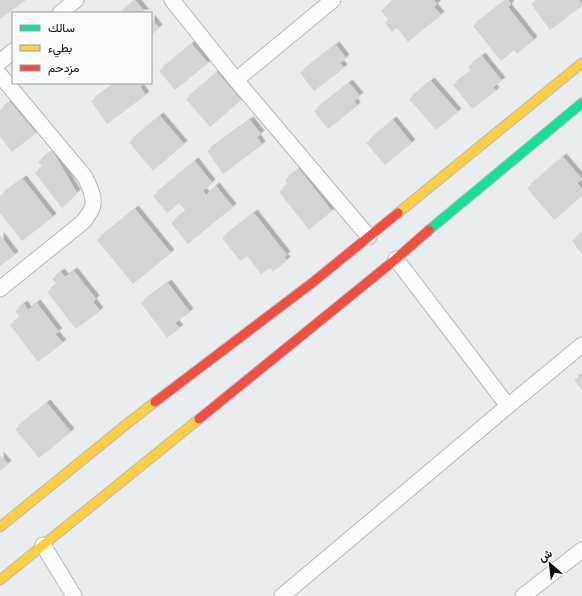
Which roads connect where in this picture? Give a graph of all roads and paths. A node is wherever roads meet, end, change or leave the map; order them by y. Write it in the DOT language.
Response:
graph roads {
  1 [pos="76,0"];
  2 [pos="172,0"];
  3 [pos="333,0"];
  4 [pos="61,12"];
  5 [pos="12,52"];
  6 [pos="0,62"];
  7 [pos="582,63"];
  8 [pos="0,75"];
  9 [pos="236,80"];
  10 [pos="582,103"];
  11 [pos="369,237"];
  12 [pos="396,259"];
  13 [pos="0,289"];
  14 [pos="582,345"];
  15 [pos="508,406"];
  16 [pos="0,527"];
  17 [pos="43,545"];
  18 [pos="582,550"];
  19 [pos="0,580"];
  20 [pos="74,596"];
  21 [pos="282,596"];
  22 [pos="523,596"];
  1 -- 4 [label="street"];
  2 -- 9 [label="street"];
  3 -- 9 [label="street"];
  5 -- 6 [label="street"];
  7 -- 11 [label="main road"];
  8 -- 13 [label="street"];
  9 -- 11 [label="street"];
  10 -- 12 [label="main road"];
  11 -- 16 [label="main road"];
  12 -- 15 [label="street"];
  12 -- 17 [label="main road"];
  14 -- 15 [label="street"];
  15 -- 21 [label="street"];
  17 -- 19 [label="main road"];
  17 -- 20 [label="street"];
  18 -- 22 [label="street"];
}
